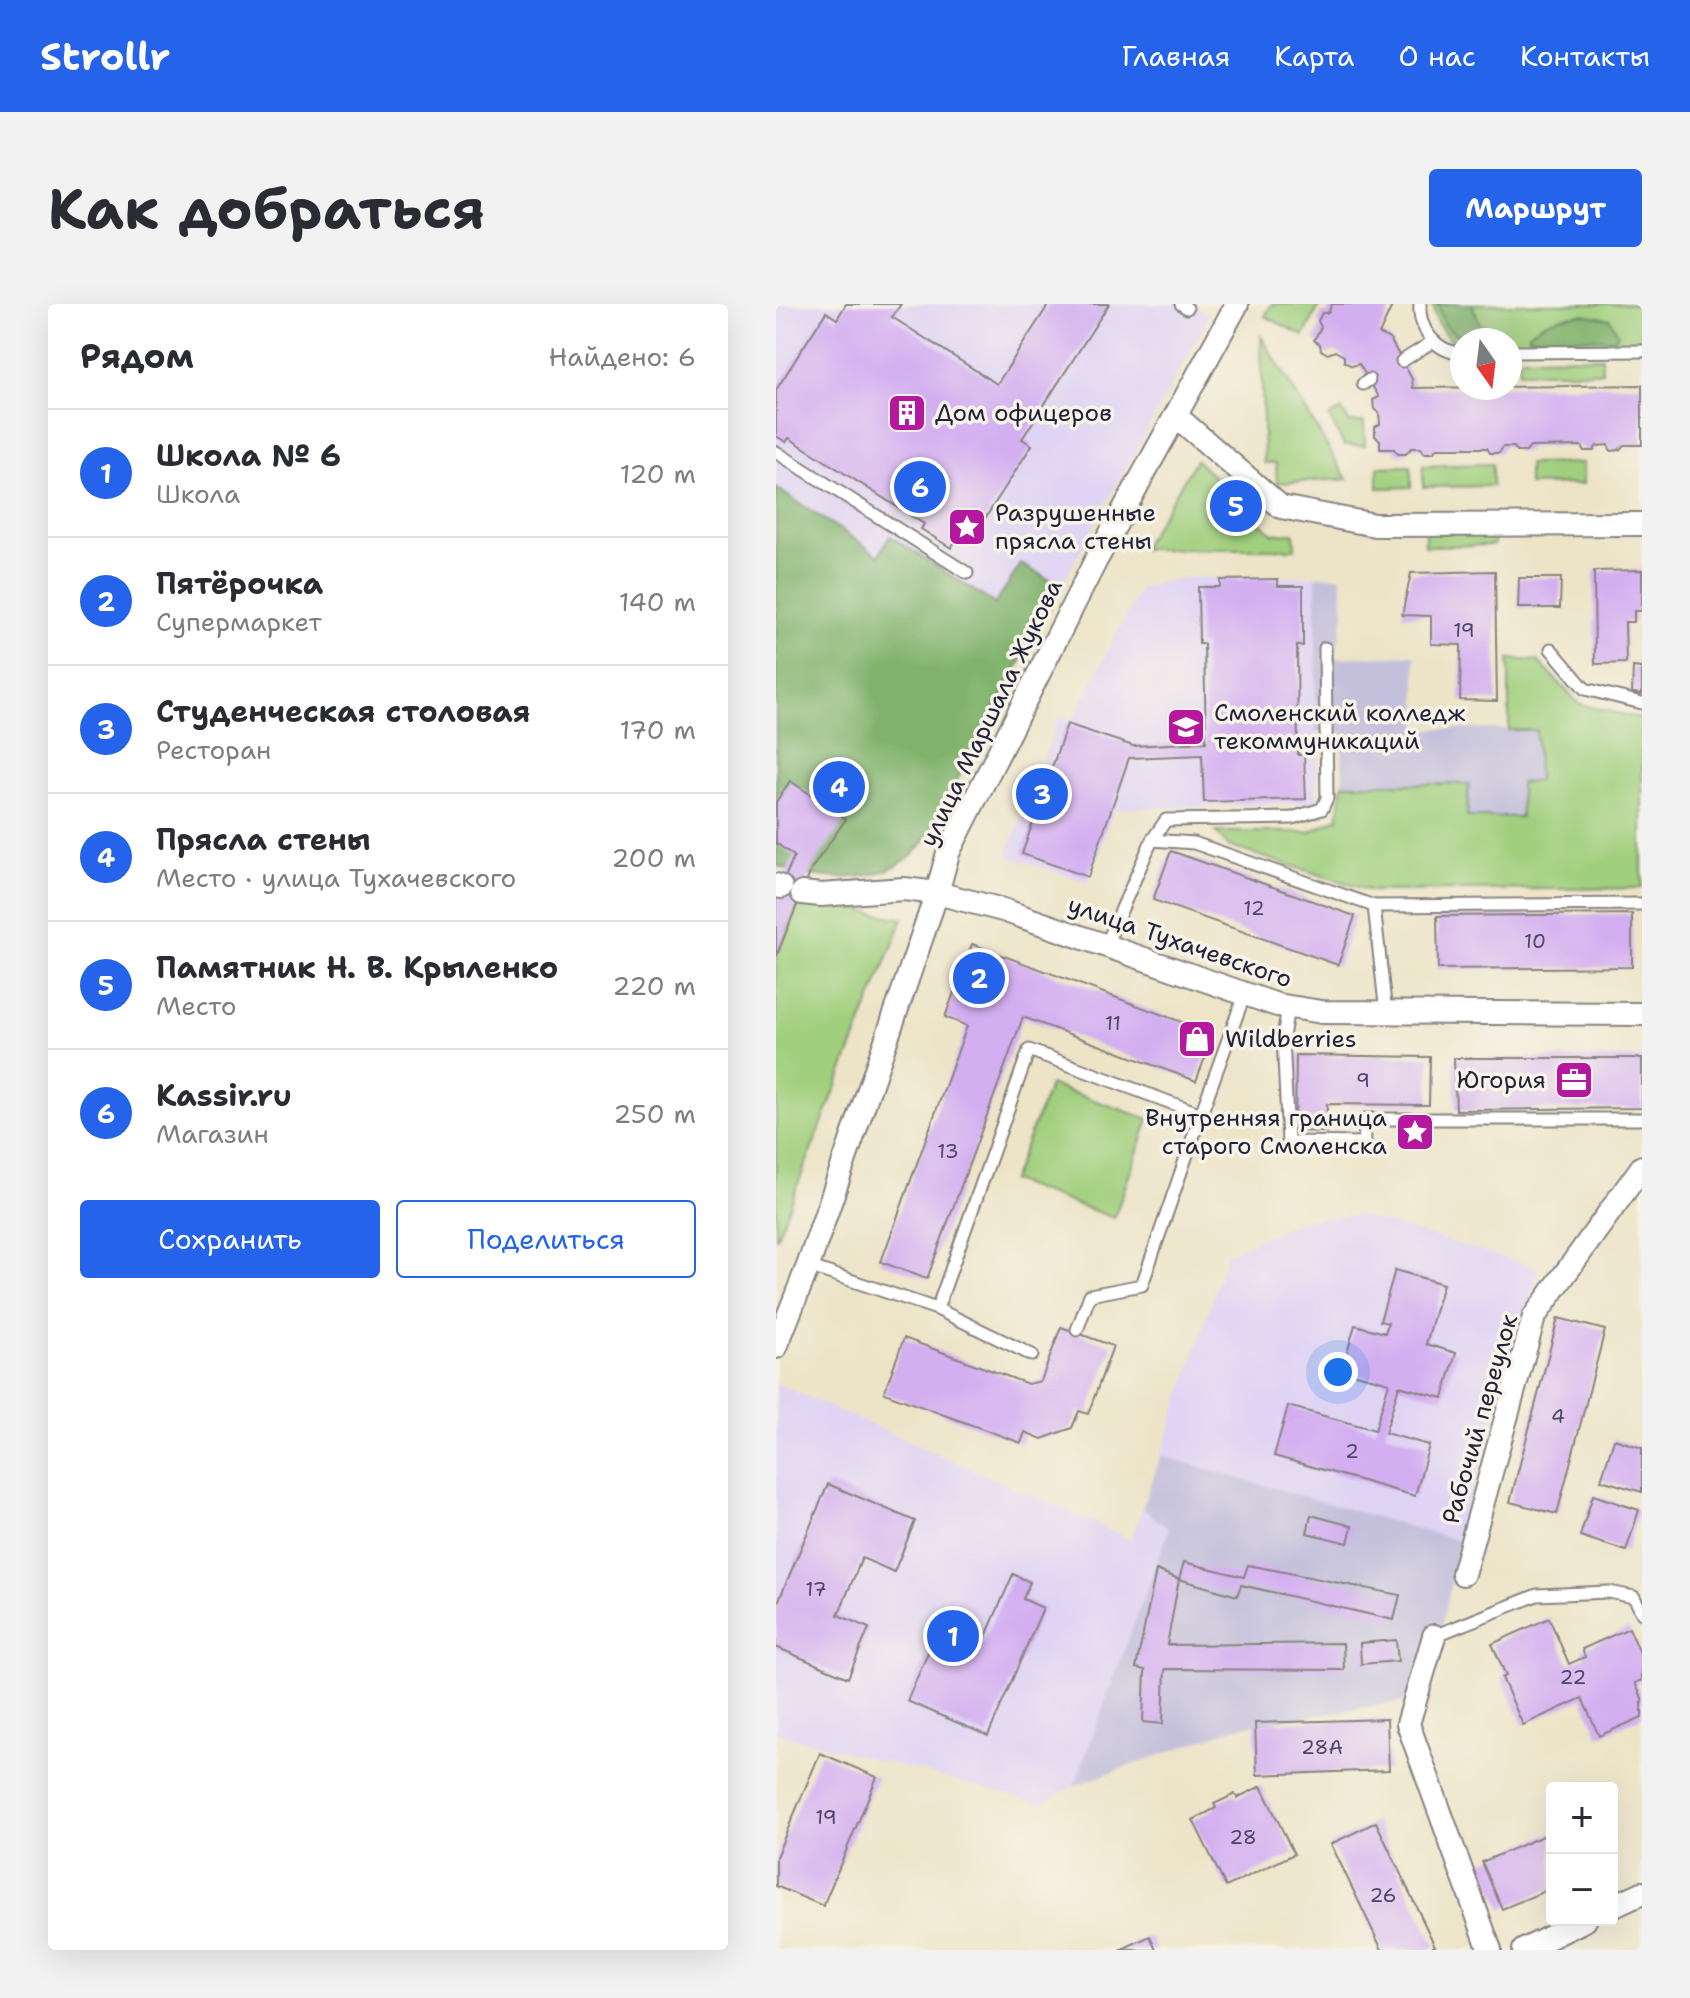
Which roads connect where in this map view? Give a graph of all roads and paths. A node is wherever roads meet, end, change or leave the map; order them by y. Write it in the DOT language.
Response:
graph roads {
  1 [pos="1237,304"];
  2 [pos="1420,304"];
  3 [pos="1434,341"];
  4 [pos="1642,351"];
  5 [pos="1450,352"];
  6 [pos="1522,352"];
  7 [pos="1402,361"];
  8 [pos="1176,416"];
  9 [pos="776,452"];
  10 [pos="1642,524"];
  11 [pos="967,573"];
  12 [pos="1325,648"];
  13 [pos="1551,649"];
  14 [pos="1642,703"];
  15 [pos="1152,840"];
  16 [pos="786,888"];
  17 [pos="937,893"];
  18 [pos="1642,904"];
  19 [pos="1374,906"];
  20 [pos="1106,945"];
  21 [pos="1245,993"];
  22 [pos="1288,1007"];
  23 [pos="1386,1014"];
  24 [pos="1642,1014"];
  25 [pos="1201,1114"];
  26 [pos="1642,1119"];
  27 [pos="1642,1167"];
  28 [pos="808,1266"];
  29 [pos="937,1309"];
  30 [pos="1077,1330"];
  31 [pos="776,1347"];
  32 [pos="1032,1355"];
  33 [pos="1463,1574"];
  34 [pos="1642,1613"];
  35 [pos="1434,1636"];
  36 [pos="1642,1893"];
  37 [pos="1618,1904"];
  38 [pos="1573,1926"];
  39 [pos="1490,1950"];
  40 [pos="1524,1950"];
  1 -- 8 [label="street, улица Маршала Жукова"];
  2 -- 3 [label="lane"];
  3 -- 5 [label="lane"];
  3 -- 7 [label="lane"];
  4 -- 6 [label="lane"];
  8 -- 10 [label="street"];
  8 -- 17 [label="street, улица Маршала Жукова"];
  9 -- 11 [label="lane"];
  12 -- 15 [label="lane"];
  13 -- 14 [label="lane"];
  15 -- 19 [label="lane"];
  15 -- 20 [label="lane"];
  16 -- 17 [label="street, улица Тухачевского"];
  17 -- 20 [label="street, улица Тухачевского"];
  17 -- 28 [label="street, улица Маршала Жукова"];
  18 -- 19 [label="lane"];
  19 -- 23 [label="lane"];
  20 -- 21 [label="street, улица Тухачевского"];
  21 -- 22 [label="street, улица Тухачевского"];
  21 -- 25 [label="lane"];
  22 -- 23 [label="street, улица Тухачевского"];
  22 -- 26 [label="lane"];
  23 -- 24 [label="street, улица Тухачевского"];
  25 -- 29 [label="lane"];
  25 -- 30 [label="lane"];
  27 -- 33 [label="street, Рабочий переулок"];
  28 -- 29 [label="lane"];
  28 -- 31 [label="street, улица Маршала Жукова"];
  29 -- 32 [label="lane"];
  34 -- 35 [label="lane"];
  35 -- 39 [label="street"];
  36 -- 37 [label="street"];
  38 -- 40 [label="street"];
}
